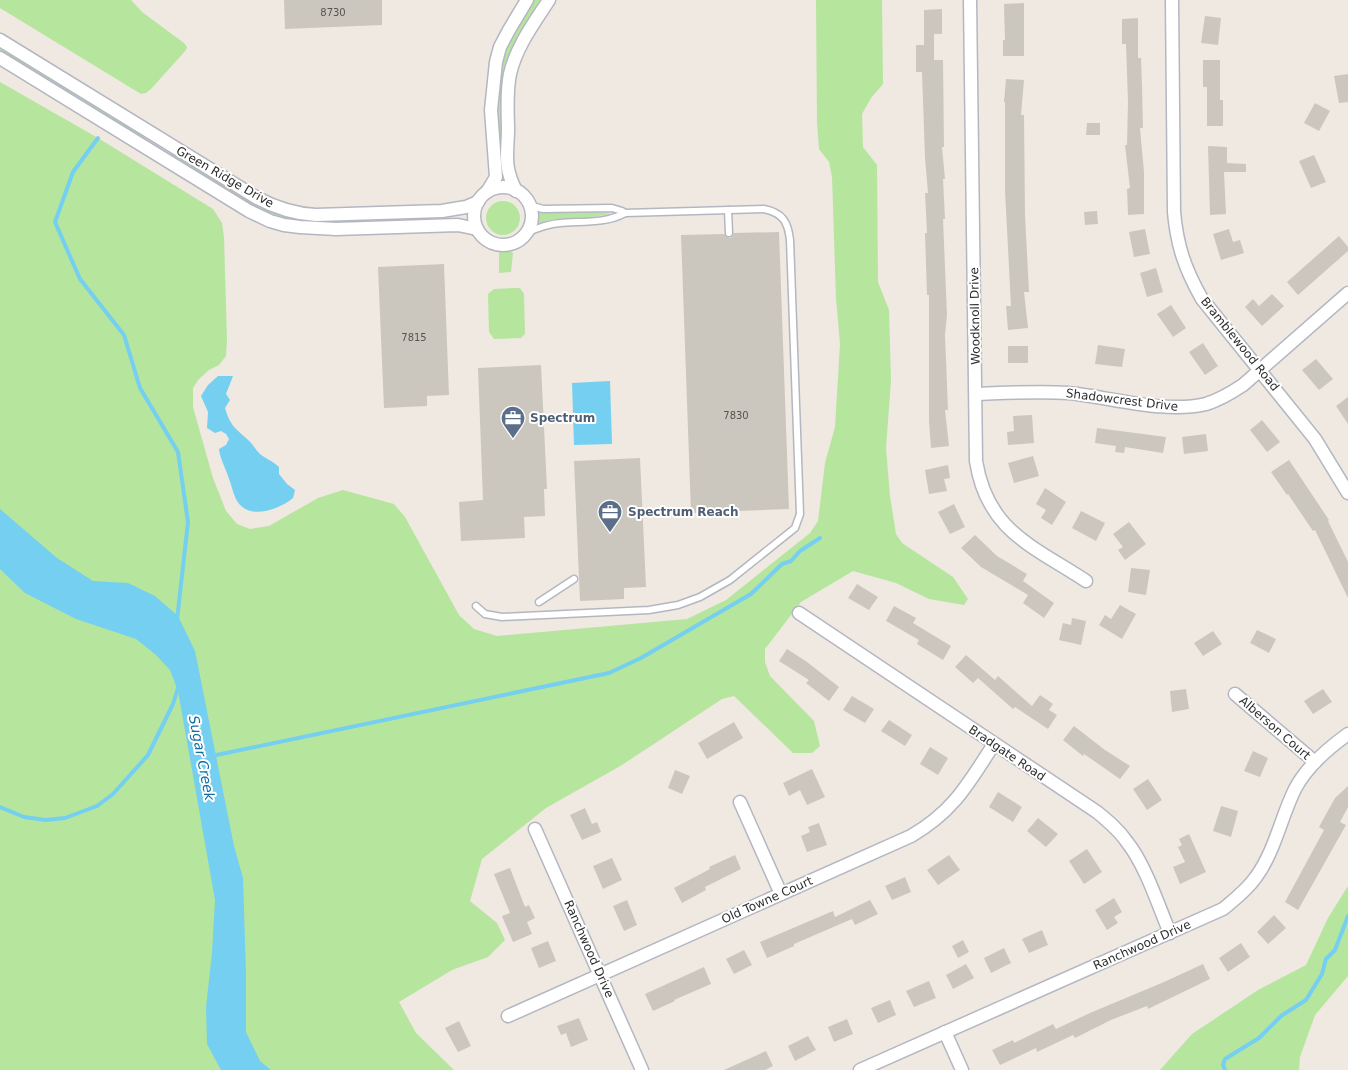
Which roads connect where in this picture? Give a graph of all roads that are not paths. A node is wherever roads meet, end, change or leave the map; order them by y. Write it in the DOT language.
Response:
graph roads {
  1 [pos="527,0"];
  2 [pos="549,0"];
  3 [pos="970,0"];
  4 [pos="1172,0"];
  5 [pos="0,40"];
  6 [pos="0,58"];
  7 [pos="516,191"];
  8 [pos="487,192"];
  9 [pos="478,202"];
  10 [pos="529,205"];
  11 [pos="728,210"];
  12 [pos="625,213"];
  13 [pos="477,229"];
  14 [pos="526,233"];
  15 [pos="729,233"];
  16 [pos="1348,293"];
  17 [pos="1261,370"];
  18 [pos="976,394"];
  19 [pos="1348,493"];
  20 [pos="574,580"];
  21 [pos="1086,581"];
  22 [pos="539,602"];
  23 [pos="476,606"];
  24 [pos="799,613"];
  25 [pos="1235,694"];
  26 [pos="1348,734"];
  27 [pos="994,744"];
  28 [pos="1315,762"];
  29 [pos="740,802"];
  30 [pos="535,828"];
  31 [pos="781,894"];
  32 [pos="1170,933"];
  33 [pos="599,974"];
  34 [pos="508,1016"];
  35 [pos="945,1032"];
  36 [pos="642,1070"];
  37 [pos="860,1070"];
  38 [pos="962,1070"];
  1 -- 8 [label="street"];
  2 -- 7 [label="street"];
  3 -- 18 [label="street, Woodknoll Drive"];
  4 -- 17 [label="street, Bramblewood Road"];
  5 -- 9 [label="street, Green Ridge Drive"];
  6 -- 13 [label="street, Green Ridge Drive"];
  7 -- 8 [label="street"];
  7 -- 10 [label="street"];
  8 -- 9 [label="street"];
  9 -- 13 [label="street"];
  10 -- 12 [label="lane"];
  10 -- 14 [label="street"];
  11 -- 12 [label="lane"];
  11 -- 15 [label="lane"];
  11 -- 23 [label="lane"];
  12 -- 14 [label="lane"];
  13 -- 14 [label="street"];
  16 -- 17 [label="street, Shadowcrest Drive"];
  17 -- 18 [label="street, Shadowcrest Drive"];
  17 -- 19 [label="street, Bramblewood Road"];
  18 -- 21 [label="street, Woodknoll Drive"];
  20 -- 22 [label="lane"];
  24 -- 27 [label="street, Bradgate Road"];
  25 -- 28 [label="street, Alberson Court"];
  26 -- 28 [label="street, Ranchwood Drive"];
  27 -- 31 [label="street, Old Towne Court"];
  27 -- 32 [label="street, Bradgate Road"];
  28 -- 32 [label="street, Ranchwood Drive"];
  29 -- 31 [label="street"];
  30 -- 33 [label="street, Ranchwood Drive"];
  31 -- 33 [label="street, Old Towne Court"];
  32 -- 35 [label="street, Ranchwood Drive"];
  33 -- 34 [label="street, Old Towne Court"];
  33 -- 36 [label="street, Ranchwood Drive"];
  35 -- 37 [label="street, Ranchwood Drive"];
  35 -- 38 [label="street"];
}
